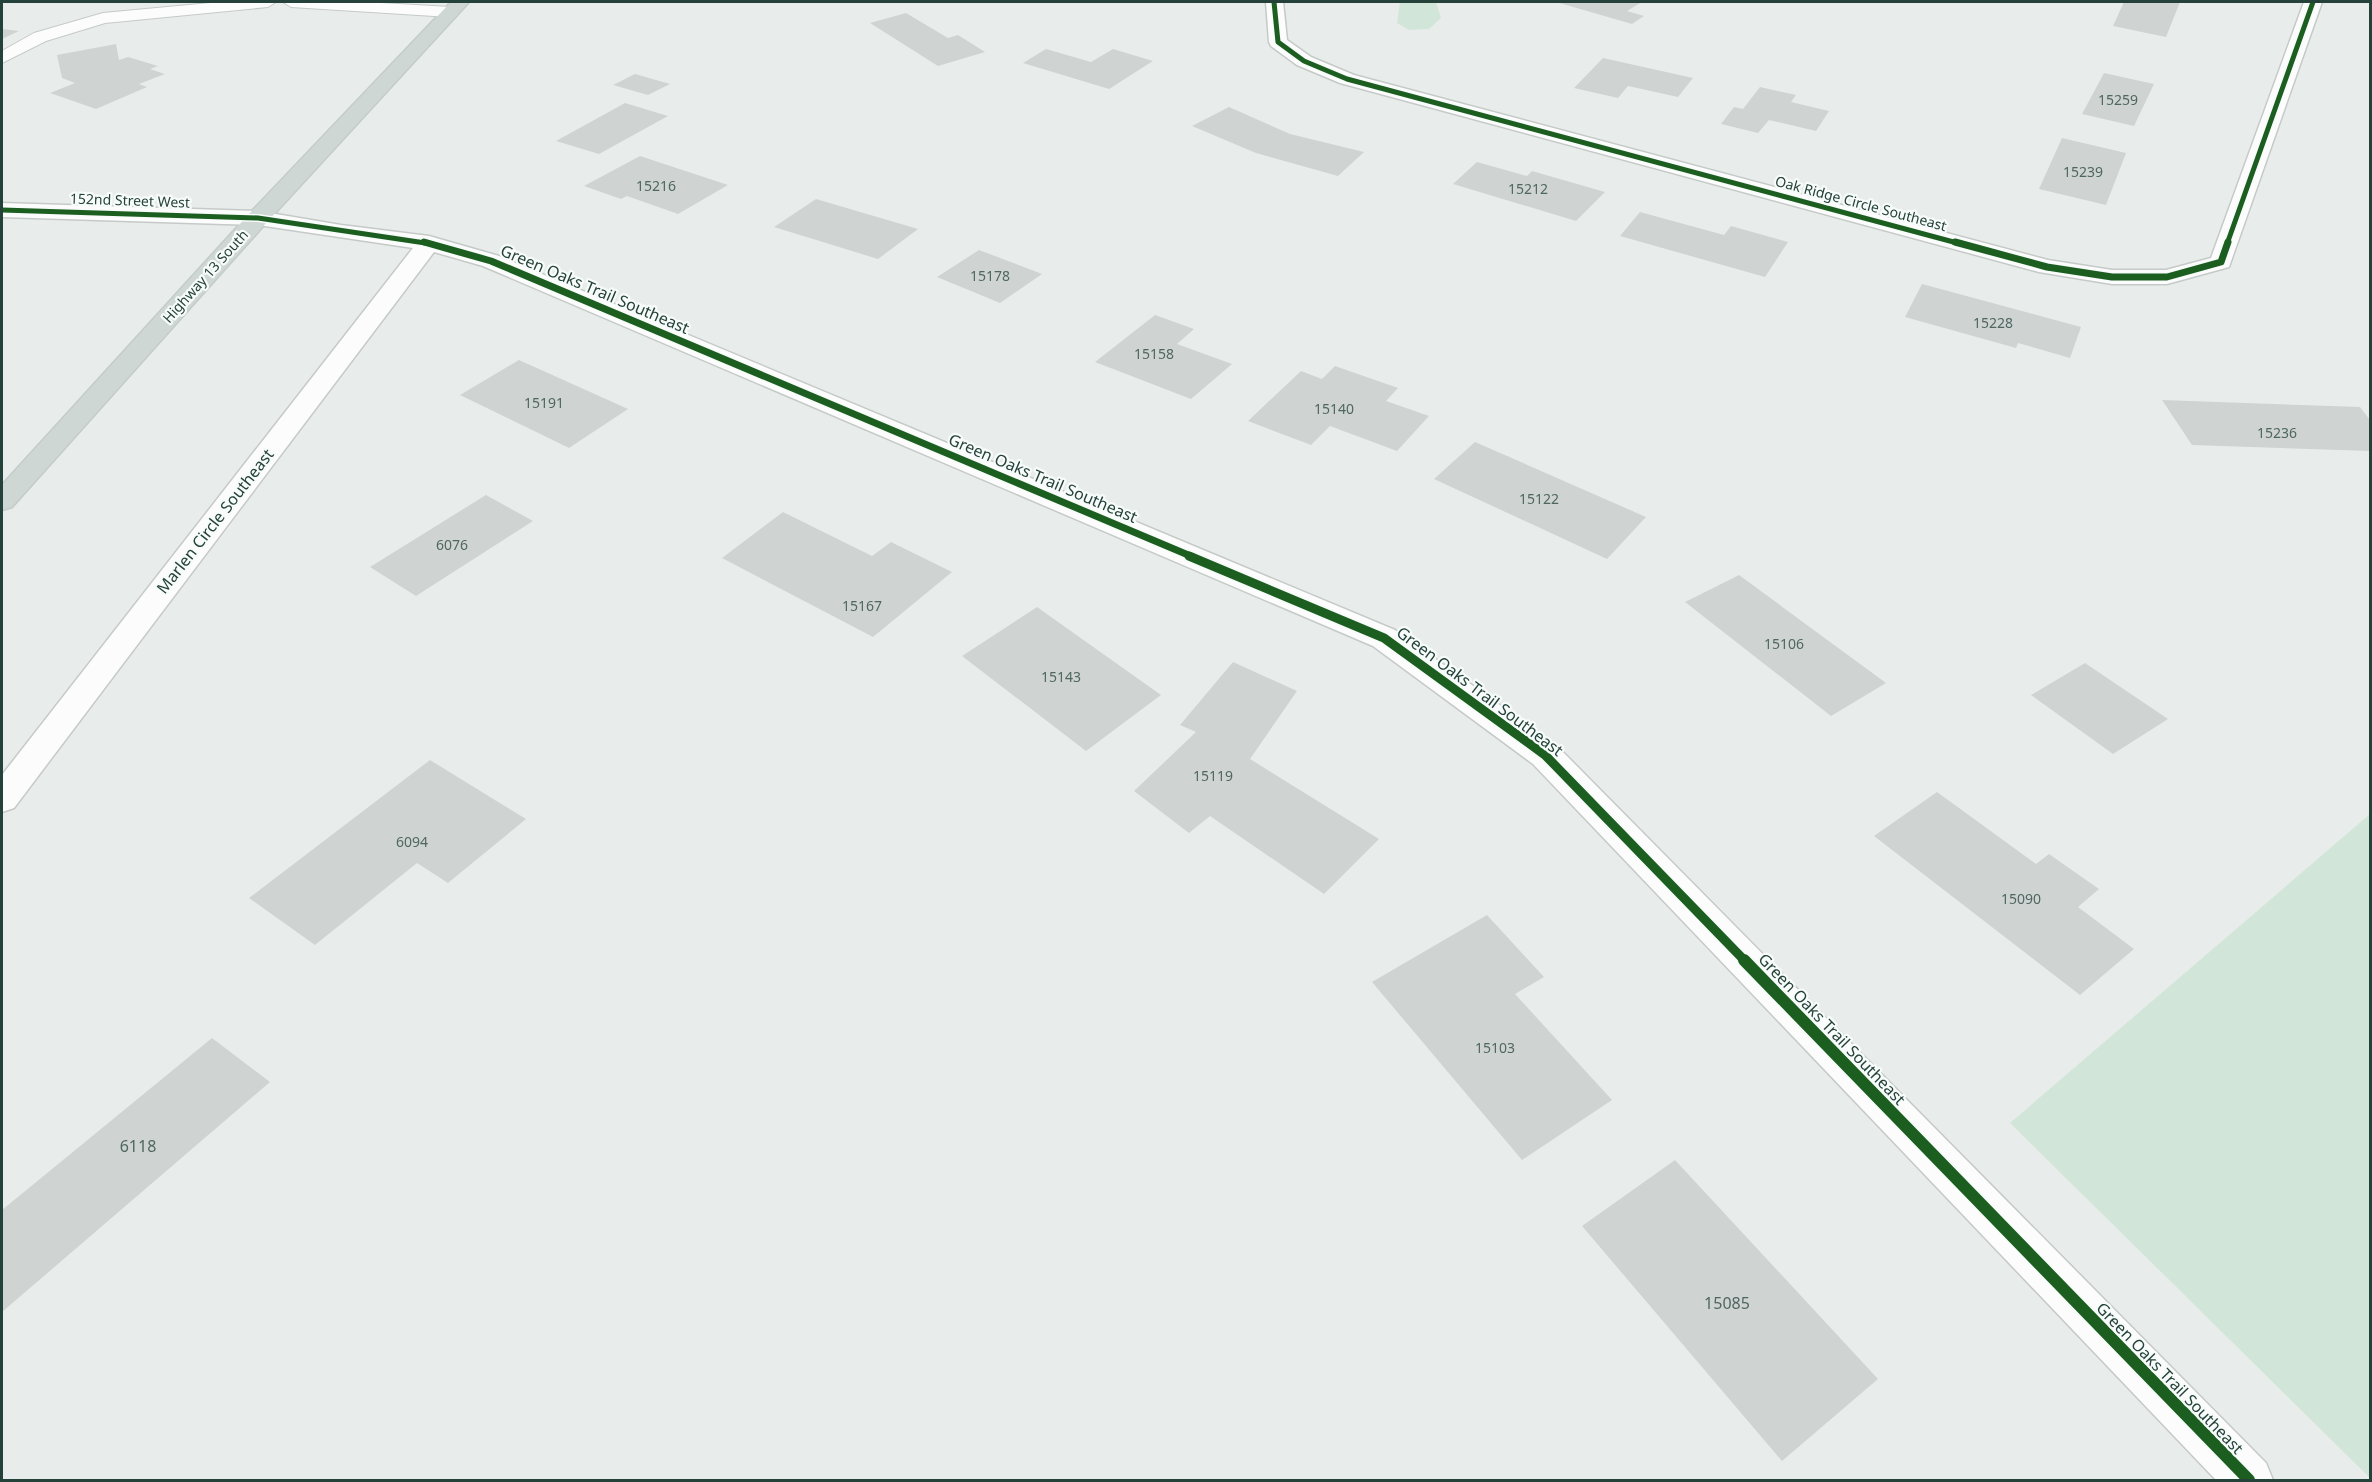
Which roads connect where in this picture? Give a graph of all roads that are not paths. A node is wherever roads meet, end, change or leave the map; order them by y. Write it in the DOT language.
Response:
graph roads {
  1 [pos="268,2"];
  2 [pos="291,2"];
  3 [pos="1274,2"];
  4 [pos="2313,2"];
  5 [pos="455,7"];
  6 [pos="2,58"];
  7 [pos="2,210"];
  8 [pos="258,218"];
  9 [pos="429,243"];
  10 [pos="2,501"];
  11 [pos="2,799"];
  12 [pos="2249,1480"];
  1 -- 6 [label="lane"];
  2 -- 5 [label="lane"];
  3 -- 4 [label="street, Oak Ridge Circle Southeast"];
  5 -- 8 [label="main road, Highway 13 South"];
  7 -- 8 [label="street, 152nd Street West"];
  8 -- 9 [label="street, Green Oaks Trail Southeast"];
  8 -- 10 [label="main road, Highway 13 South"];
  9 -- 11 [label="street, Marlen Circle Southeast"];
  9 -- 12 [label="street, Green Oaks Trail Southeast"];
}
